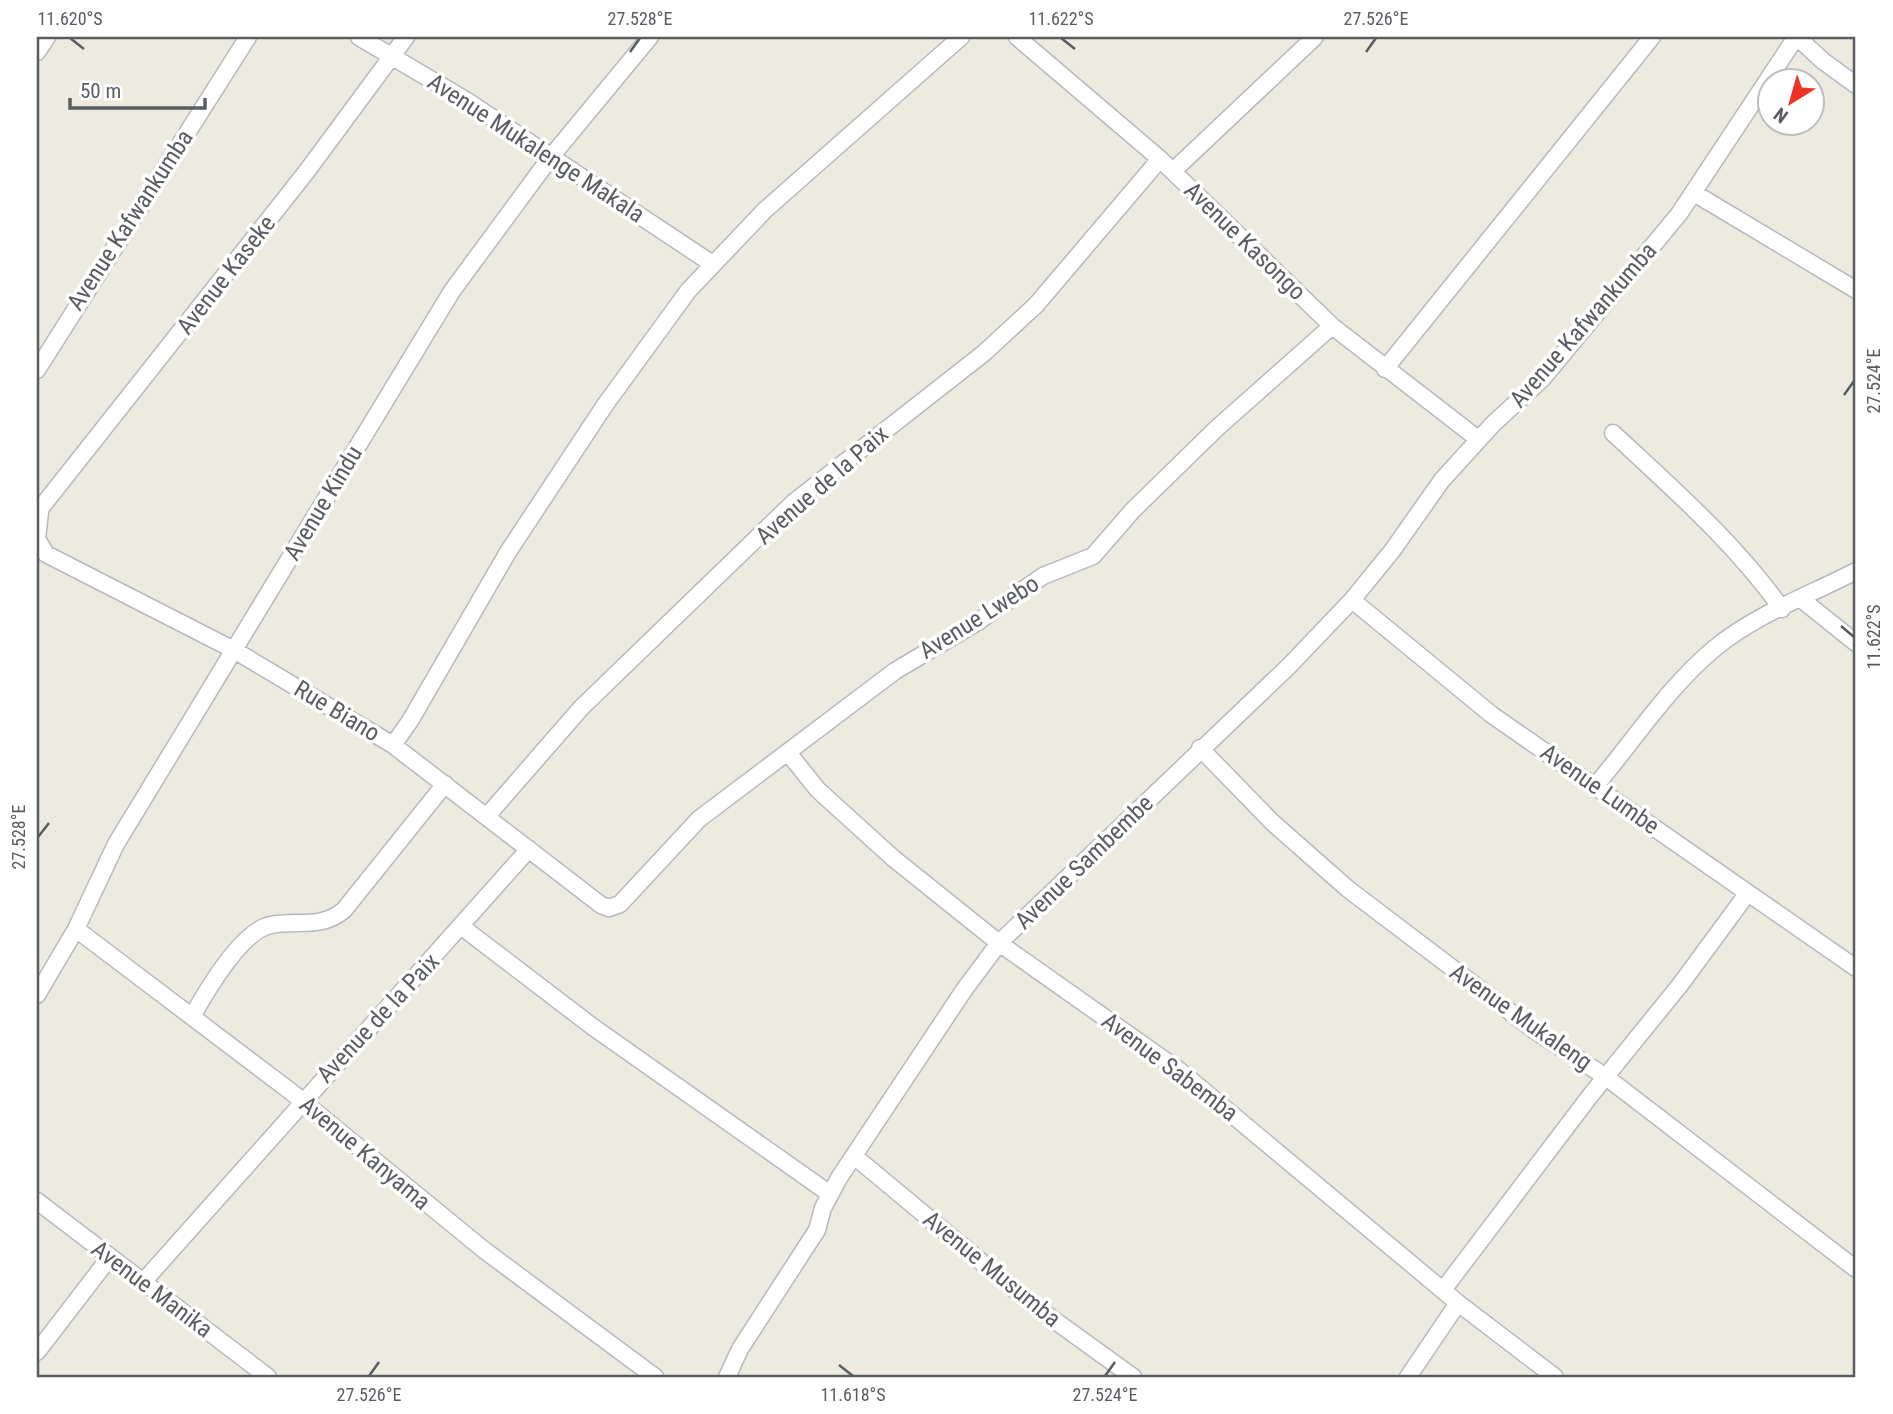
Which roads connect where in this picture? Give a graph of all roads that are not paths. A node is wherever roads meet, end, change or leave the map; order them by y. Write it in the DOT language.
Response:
graph roads {
  1 [pos="47,37"];
  2 [pos="248,37"];
  3 [pos="359,37"];
  4 [pos="406,37"];
  5 [pos="650,37"];
  6 [pos="961,37"];
  7 [pos="1017,37"];
  8 [pos="1315,37"];
  9 [pos="1652,37"];
  10 [pos="1797,37"];
  11 [pos="37,52"];
  12 [pos="392,56"];
  13 [pos="1856,86"];
  14 [pos="550,158"];
  15 [pos="1160,159"];
  16 [pos="1173,171"];
  17 [pos="1694,193"];
  18 [pos="711,263"];
  19 [pos="1856,290"];
  20 [pos="1332,326"];
  21 [pos="1385,369"];
  22 [pos="37,370"];
  23 [pos="1613,433"];
  24 [pos="1478,439"];
  25 [pos="38,507"];
  26 [pos="37,539"];
  27 [pos="1856,571"];
  28 [pos="1801,599"];
  29 [pos="1352,600"];
  30 [pos="1782,608"];
  31 [pos="1856,643"];
  32 [pos="234,650"];
  33 [pos="393,745"];
  34 [pos="1200,748"];
  35 [pos="789,754"];
  36 [pos="445,784"];
  37 [pos="1596,785"];
  38 [pos="487,816"];
  39 [pos="529,849"];
  40 [pos="1747,894"];
  41 [pos="620,904"];
  42 [pos="462,927"];
  43 [pos="76,929"];
  44 [pos="999,943"];
  45 [pos="1856,968"];
  46 [pos="37,995"];
  47 [pos="193,1015"];
  48 [pos="1606,1077"];
  49 [pos="302,1101"];
  50 [pos="854,1156"];
  51 [pos="830,1194"];
  52 [pos="37,1201"];
  53 [pos="110,1257"];
  54 [pos="1856,1269"];
  55 [pos="143,1282"];
  56 [pos="1443,1290"];
  57 [pos="1458,1303"];
  58 [pos="37,1352"];
  59 [pos="268,1377"];
  60 [pos="655,1377"];
  61 [pos="727,1377"];
  62 [pos="1133,1377"];
  63 [pos="1408,1377"];
  64 [pos="1555,1377"];
  1 -- 11 [label="street"];
  2 -- 22 [label="street, Avenue Kafwankumba"];
  3 -- 12 [label="street, Avenue Mukalenge Makala"];
  4 -- 12 [label="street, Avenue Kaseke"];
  5 -- 14 [label="street, Avenue Kindu"];
  6 -- 18 [label="street"];
  7 -- 15 [label="street, Avenue Kasongo"];
  8 -- 16 [label="street"];
  9 -- 21 [label="street"];
  10 -- 13 [label="street"];
  10 -- 17 [label="street, Avenue Kafwankumba"];
  12 -- 14 [label="street, Avenue Mukalenge Makala"];
  12 -- 25 [label="street, Avenue Kaseke"];
  14 -- 18 [label="street, Avenue Mukalenge Makala"];
  14 -- 32 [label="street, Avenue Kindu"];
  15 -- 16 [label="street, Avenue Kasongo"];
  15 -- 38 [label="street, Avenue de la Paix"];
  16 -- 20 [label="street, Avenue Kasongo"];
  17 -- 19 [label="street"];
  17 -- 24 [label="street, Avenue Kafwankumba"];
  18 -- 33 [label="street"];
  20 -- 21 [label="street, Avenue Kasongo"];
  20 -- 35 [label="street, Avenue Lwebo"];
  21 -- 24 [label="street, Avenue Kasongo"];
  23 -- 30 [label="street"];
  24 -- 29 [label="street, Avenue Kafwankumba"];
  25 -- 26 [label="street, Rue Biano"];
  26 -- 32 [label="street, Rue Biano"];
  27 -- 28 [label="street"];
  28 -- 30 [label="street"];
  28 -- 31 [label="street"];
  29 -- 34 [label="street, Avenue Sambembe"];
  29 -- 37 [label="street, Avenue Lumbe"];
  30 -- 37 [label="street"];
  32 -- 33 [label="street, Rue Biano"];
  32 -- 43 [label="street, Avenue Kindu"];
  33 -- 36 [label="street, Rue Biano"];
  34 -- 44 [label="street, Avenue Sambembe"];
  34 -- 48 [label="street, Avenue Mukaleng"];
  35 -- 41 [label="street, Avenue Lwebo"];
  35 -- 44 [label="street, Avenue Sabemba"];
  36 -- 38 [label="street, Rue Biano"];
  36 -- 47 [label="street"];
  37 -- 40 [label="street, Avenue Lumbe"];
  38 -- 39 [label="street, Rue Biano"];
  39 -- 41 [label="street, Rue Biano"];
  39 -- 42 [label="street, Avenue de la Paix"];
  40 -- 45 [label="street, Avenue Lumbe"];
  40 -- 48 [label="street"];
  42 -- 49 [label="street, Avenue de la Paix"];
  42 -- 51 [label="street"];
  43 -- 46 [label="street, Avenue Kindu"];
  43 -- 47 [label="street, Avenue Kanyama"];
  44 -- 50 [label="street, Avenue Sambembe"];
  44 -- 56 [label="street, Avenue Sabemba"];
  47 -- 49 [label="street, Avenue Kanyama"];
  48 -- 54 [label="street, Avenue Mukaleng"];
  48 -- 56 [label="street"];
  49 -- 55 [label="street, Avenue de la Paix"];
  49 -- 60 [label="street, Avenue Kanyama"];
  50 -- 51 [label="street, Avenue Sambembe"];
  50 -- 62 [label="street, Avenue Musumba"];
  51 -- 61 [label="street, Avenue Sambembe"];
  52 -- 53 [label="street, Avenue Manika"];
  53 -- 55 [label="street, Avenue Manika"];
  53 -- 58 [label="street"];
  55 -- 59 [label="street, Avenue Manika"];
  56 -- 57 [label="street, Avenue Sabemba"];
  57 -- 63 [label="street"];
  57 -- 64 [label="street, Avenue Sabemba"];
}
